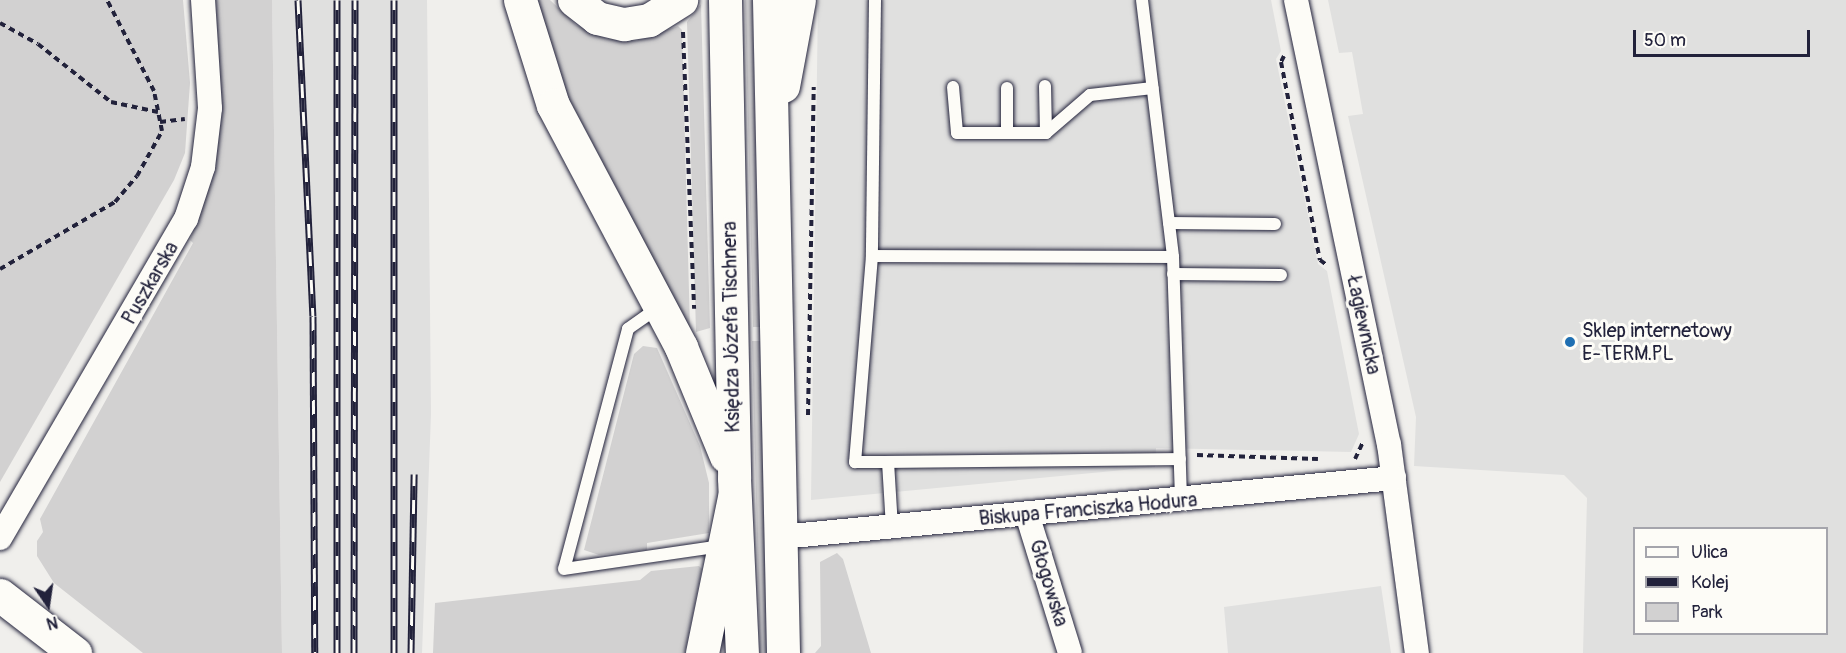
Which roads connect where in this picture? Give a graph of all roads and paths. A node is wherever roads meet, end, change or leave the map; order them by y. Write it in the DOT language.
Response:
graph roads {
  1 [pos="107,0"];
  2 [pos="203,0"];
  3 [pos="520,0"];
  4 [pos="574,0"];
  5 [pos="725,0"];
  6 [pos="769,0"];
  7 [pos="799,0"];
  8 [pos="875,0"];
  9 [pos="1142,0"];
  10 [pos="1296,0"];
  11 [pos="682,11"];
  12 [pos="0,23"];
  13 [pos="1287,52"];
  14 [pos="814,84"];
  15 [pos="1045,86"];
  16 [pos="953,87"];
  17 [pos="1007,88"];
  18 [pos="1153,88"];
  19 [pos="158,112"];
  20 [pos="192,118"];
  21 [pos="160,122"];
  22 [pos="771,131"];
  23 [pos="1006,133"];
  24 [pos="1046,133"];
  25 [pos="1169,223"];
  26 [pos="1275,224"];
  27 [pos="872,256"];
  28 [pos="1173,257"];
  29 [pos="1330,267"];
  30 [pos="0,269"];
  31 [pos="1173,274"];
  32 [pos="1281,275"];
  33 [pos="660,306"];
  34 [pos="694,317"];
  35 [pos="808,424"];
  36 [pos="1364,434"];
  37 [pos="1191,449"];
  38 [pos="1194,455"];
  39 [pos="1180,459"];
  40 [pos="1319,459"];
  41 [pos="888,462"];
  42 [pos="1347,463"];
  43 [pos="1200,464"];
  44 [pos="1394,478"];
  45 [pos="734,487"];
  46 [pos="1182,501"];
  47 [pos="1027,514"];
  48 [pos="892,528"];
  49 [pos="781,537"];
  50 [pos="0,538"];
  51 [pos="725,546"];
  52 [pos="0,595"];
  53 [pos="75,653"];
  54 [pos="702,653"];
  55 [pos="742,653"];
  56 [pos="783,653"];
  57 [pos="1070,653"];
  58 [pos="1417,653"];
  1 -- 19 [label="path"];
  2 -- 50 [label="street, Puszkarska"];
  3 -- 33 [label="main road"];
  4 -- 11 [label="main road"];
  5 -- 45 [label="main road, Księdza Józefa Tischnera"];
  6 -- 22 [label="main road"];
  7 -- 22 [label="main road"];
  8 -- 27 [label="lane"];
  9 -- 18 [label="lane"];
  10 -- 44 [label="street, Łagiewnicka"];
  11 -- 34 [label="path"];
  12 -- 19 [label="path"];
  13 -- 29 [label="path"];
  14 -- 35 [label="path"];
  15 -- 24 [label="lane"];
  16 -- 23 [label="lane"];
  17 -- 23 [label="lane"];
  18 -- 24 [label="lane"];
  18 -- 25 [label="lane"];
  19 -- 21 [label="path"];
  20 -- 21 [label="path"];
  21 -- 30 [label="path"];
  22 -- 49 [label="main road"];
  23 -- 24 [label="lane"];
  25 -- 26 [label="lane"];
  25 -- 28 [label="lane"];
  27 -- 28 [label="lane"];
  27 -- 41 [label="lane"];
  28 -- 31 [label="lane"];
  31 -- 32 [label="lane"];
  31 -- 39 [label="lane"];
  33 -- 45 [label="main road"];
  33 -- 51 [label="lane"];
  36 -- 42 [label="path"];
  37 -- 38 [label="path"];
  38 -- 40 [label="path"];
  38 -- 43 [label="path"];
  39 -- 41 [label="lane"];
  39 -- 46 [label="lane"];
  41 -- 48 [label="lane"];
  44 -- 46 [label="street, Biskupa Franciszka Hodura"];
  44 -- 58 [label="street, Łagiewnicka"];
  45 -- 51 [label="main road"];
  45 -- 55 [label="main road, Księdza Józefa Tischnera"];
  46 -- 47 [label="street, Biskupa Franciszka Hodura"];
  47 -- 48 [label="street, Biskupa Franciszka Hodura"];
  47 -- 57 [label="street, Głogowska"];
  48 -- 49 [label="street, Biskupa Franciszka Hodura"];
  49 -- 56 [label="main road"];
  51 -- 54 [label="main road"];
  52 -- 53 [label="main road"];
}
